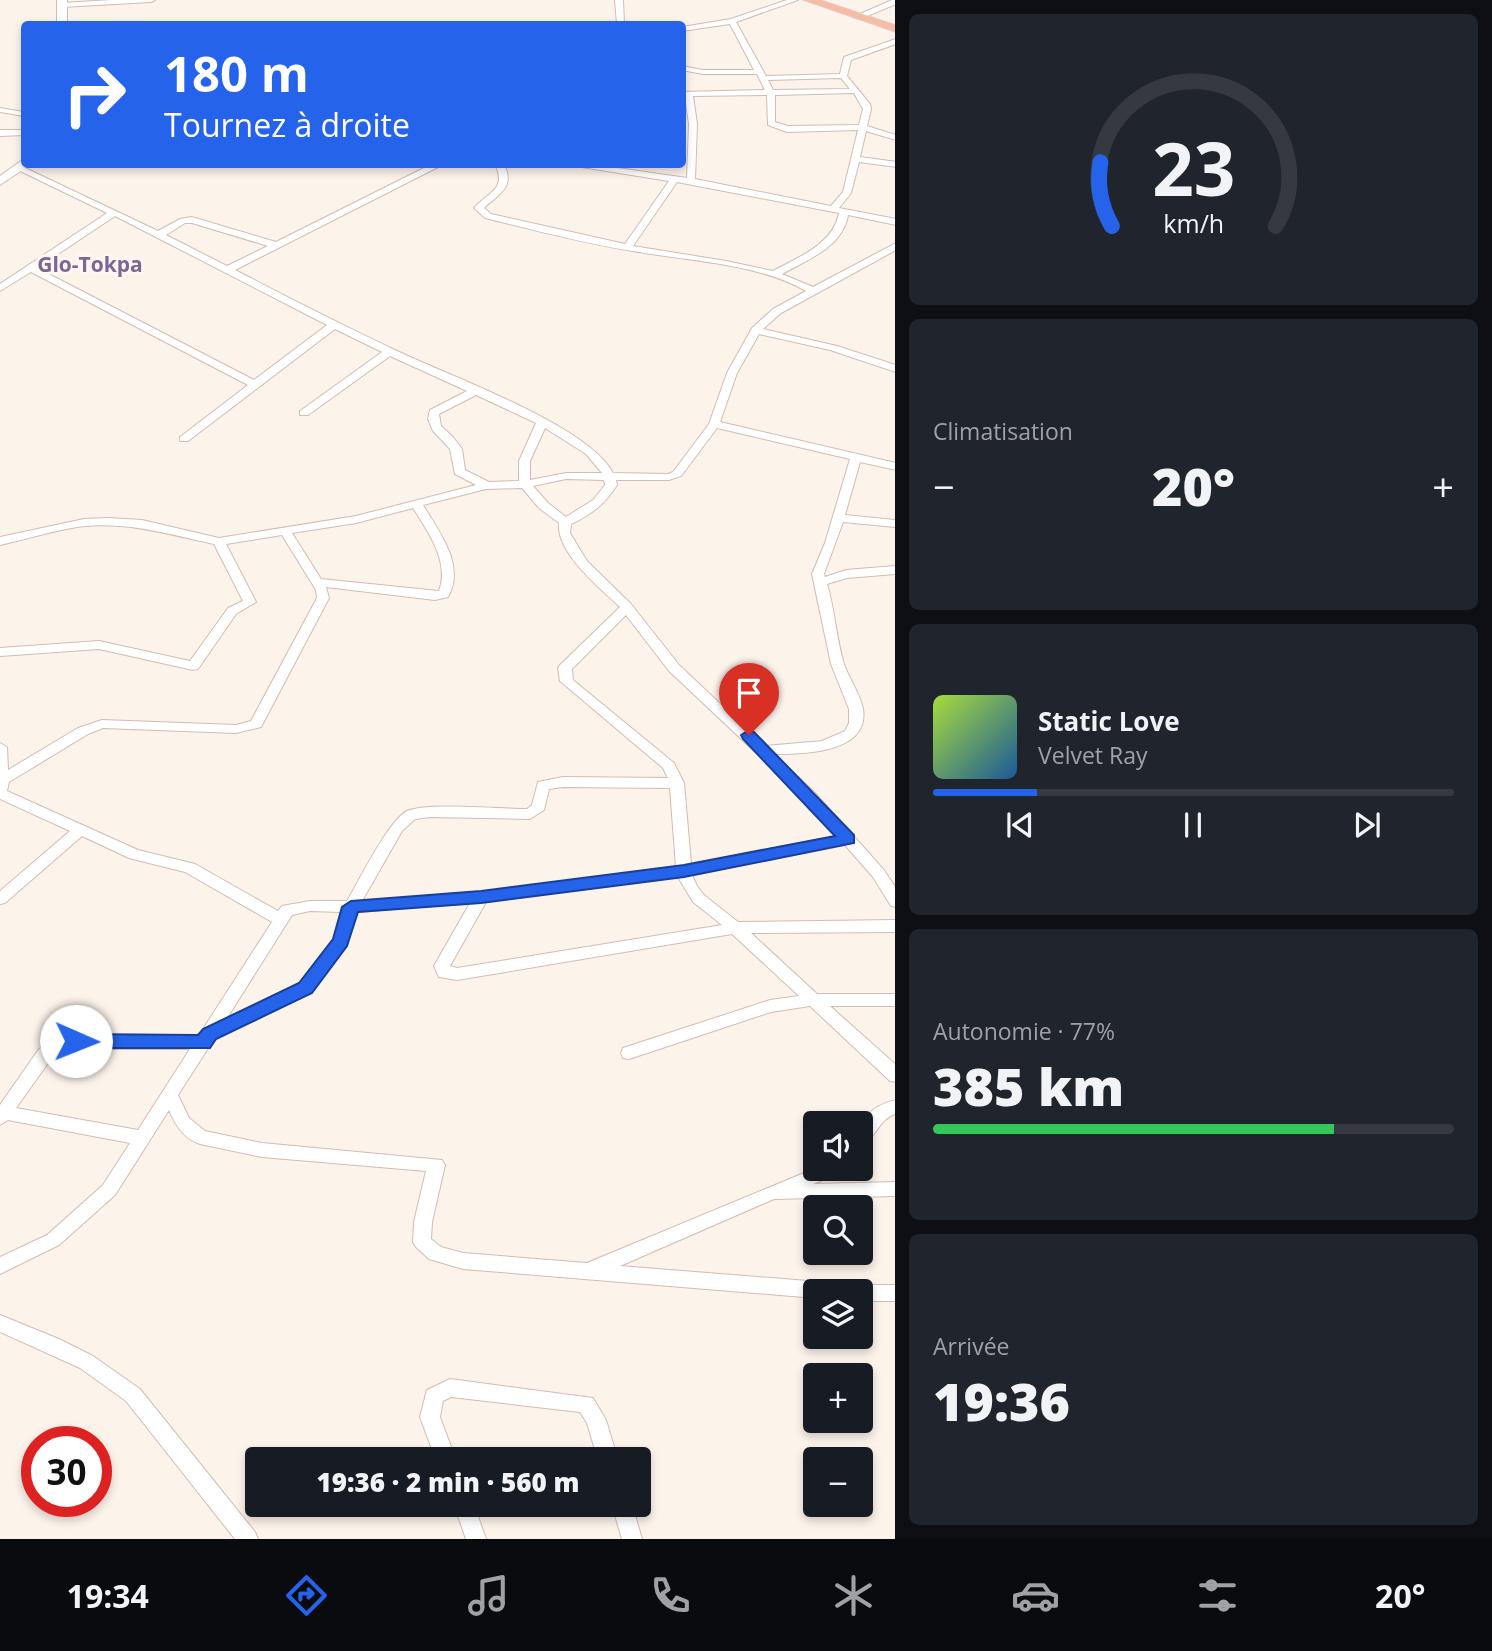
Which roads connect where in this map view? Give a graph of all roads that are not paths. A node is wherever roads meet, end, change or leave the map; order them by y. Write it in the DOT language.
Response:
graph roads {
  1 [pos="151,0"];
  2 [pos="619,0"];
  3 [pos="794,0"];
  4 [pos="809,0"];
  5 [pos="108,1"];
  6 [pos="895,1"];
  7 [pos="62,2"];
  8 [pos="761,4"];
  9 [pos="774,7"];
  10 [pos="857,16"];
  11 [pos="62,21"];
  12 [pos="621,21"];
  13 [pos="732,21"];
  14 [pos="686,28"];
  15 [pos="895,29"];
  16 [pos="895,41"];
  17 [pos="686,69"];
  18 [pos="761,75"];
  19 [pos="843,76"];
  20 [pos="855,91"];
  21 [pos="771,93"];
  22 [pos="686,94"];
  23 [pos="0,110"];
  24 [pos="21,114"];
  25 [pos="862,127"];
  26 [pos="0,133"];
  27 [pos="21,133"];
  28 [pos="895,138"];
  29 [pos="854,159"];
  30 [pos="895,166"];
  31 [pos="21,168"];
  32 [pos="25,168"];
  33 [pos="432,168"];
  34 [pos="501,168"];
  35 [pos="596,168"];
  36 [pos="675,179"];
  37 [pos="0,181"];
  38 [pos="691,181"];
  39 [pos="834,208"];
  40 [pos="844,211"];
  41 [pos="112,214"];
  42 [pos="895,222"];
  43 [pos="158,235"];
  44 [pos="275,245"];
  45 [pos="895,246"];
  46 [pos="628,247"];
  47 [pos="29,267"];
  48 [pos="229,269"];
  49 [pos="775,274"];
  50 [pos="0,288"];
  51 [pos="814,292"];
  52 [pos="335,324"];
  53 [pos="757,330"];
  54 [pos="389,352"];
  55 [pos="895,369"];
  56 [pos="255,385"];
  57 [pos="473,392"];
  58 [pos="304,414"];
  59 [pos="541,424"];
  60 [pos="714,424"];
  61 [pos="184,439"];
  62 [pos="856,457"];
  63 [pos="895,467"];
  64 [pos="610,477"];
  65 [pos="527,484"];
  66 [pos="486,486"];
  67 [pos="416,503"];
  68 [pos="838,518"];
  69 [pos="565,522"];
  70 [pos="895,524"];
  71 [pos="285,531"];
  72 [pos="0,541"];
  73 [pos="219,542"];
  74 [pos="820,565"];
  75 [pos="895,570"];
  76 [pos="846,574"];
  77 [pos="317,582"];
  78 [pos="821,582"];
  79 [pos="627,607"];
  80 [pos="0,652"];
  81 [pos="0,747"];
  82 [pos="765,750"];
  83 [pos="677,783"];
  84 [pos="1,789"];
  85 [pos="79,831"];
  86 [pos="848,839"];
  87 [pos="684,871"];
  88 [pos="481,897"];
  89 [pos="0,899"];
  90 [pos="895,902"];
  91 [pos="351,907"];
  92 [pos="281,920"];
  93 [pos="895,926"];
  94 [pos="735,928"];
  95 [pos="813,1000"];
  96 [pos="895,1000"];
  97 [pos="206,1038"];
  98 [pos="629,1053"];
  99 [pos="895,1076"];
  100 [pos="170,1095"];
  101 [pos="895,1107"];
  102 [pos="2,1115"];
  103 [pos="873,1122"];
  104 [pos="142,1138"];
  105 [pos="803,1180"];
  106 [pos="895,1189"];
  107 [pos="773,1192"];
  108 [pos="0,1266"];
  109 [pos="587,1271"];
  110 [pos="803,1289"];
  111 [pos="873,1293"];
  112 [pos="895,1293"];
  113 [pos="0,1323"];
  114 [pos="441,1447"];
  115 [pos="604,1447"];
  116 [pos="469,1517"];
  117 [pos="625,1517"];
  118 [pos="248,1539"];
  119 [pos="477,1539"];
  120 [pos="632,1539"];
  1 -- 5 [label="street"];
  2 -- 12 [label="street"];
  3 -- 9 [label="street"];
  4 -- 10 [label="highway"];
  5 -- 7 [label="street"];
  6 -- 10 [label="street"];
  7 -- 11 [label="main road"];
  8 -- 9 [label="street"];
  9 -- 13 [label="street"];
  10 -- 15 [label="highway"];
  13 -- 14 [label="street"];
  13 -- 18 [label="street"];
  16 -- 19 [label="street"];
  17 -- 18 [label="street"];
  18 -- 19 [label="street"];
  18 -- 21 [label="street"];
  19 -- 20 [label="street"];
  20 -- 21 [label="street"];
  20 -- 25 [label="street"];
  21 -- 22 [label="street"];
  21 -- 25 [label="street"];
  22 -- 38 [label="street"];
  23 -- 24 [label="street"];
  25 -- 28 [label="street"];
  25 -- 29 [label="street"];
  26 -- 27 [label="street"];
  29 -- 30 [label="street"];
  29 -- 39 [label="street"];
  31 -- 37 [label="main road"];
  32 -- 41 [label="street"];
  33 -- 44 [label="street"];
  34 -- 46 [label="street"];
  35 -- 36 [label="street"];
  36 -- 38 [label="street"];
  36 -- 46 [label="street"];
  38 -- 39 [label="street"];
  39 -- 40 [label="street"];
  40 -- 42 [label="street"];
  40 -- 49 [label="street"];
  41 -- 43 [label="street"];
  41 -- 47 [label="street"];
  43 -- 44 [label="street"];
  43 -- 48 [label="street"];
  44 -- 48 [label="street"];
  45 -- 51 [label="street"];
  46 -- 49 [label="street"];
  47 -- 50 [label="street"];
  47 -- 56 [label="street"];
  48 -- 52 [label="street"];
  49 -- 51 [label="street"];
  51 -- 53 [label="street"];
  52 -- 54 [label="street"];
  52 -- 56 [label="street"];
  53 -- 55 [label="street"];
  53 -- 60 [label="street"];
  54 -- 57 [label="street"];
  54 -- 58 [label="street"];
  56 -- 61 [label="street"];
  57 -- 59 [label="street"];
  57 -- 66 [label="street"];
  59 -- 64 [label="street"];
  59 -- 65 [label="street"];
  60 -- 62 [label="street"];
  60 -- 64 [label="street"];
  62 -- 63 [label="street"];
  62 -- 68 [label="street"];
  64 -- 65 [label="street"];
  64 -- 69 [label="street"];
  65 -- 66 [label="street"];
  65 -- 69 [label="street"];
  66 -- 67 [label="street"];
  67 -- 71 [label="street"];
  67 -- 77 [label="street"];
  68 -- 70 [label="street"];
  68 -- 74 [label="street"];
  69 -- 79 [label="street"];
  71 -- 73 [label="street"];
  71 -- 77 [label="street"];
  72 -- 73 [label="street"];
  73 -- 80 [label="street"];
  74 -- 76 [label="street"];
  74 -- 78 [label="street"];
  75 -- 76 [label="street"];
  76 -- 78 [label="street"];
  77 -- 84 [label="street"];
  78 -- 82 [label="street"];
  79 -- 82 [label="street"];
  79 -- 83 [label="street"];
  81 -- 84 [label="street"];
  82 -- 86 [label="street"];
  83 -- 87 [label="street"];
  83 -- 91 [label="street"];
  84 -- 85 [label="street"];
  85 -- 89 [label="street"];
  85 -- 92 [label="street"];
  86 -- 87 [label="street"];
  86 -- 90 [label="street"];
  87 -- 88 [label="street"];
  87 -- 94 [label="street"];
  88 -- 91 [label="street"];
  88 -- 94 [label="street"];
  91 -- 92 [label="street"];
  91 -- 97 [label="street"];
  92 -- 97 [label="street"];
  93 -- 94 [label="street"];
  94 -- 95 [label="street"];
  95 -- 96 [label="street"];
  95 -- 98 [label="street"];
  95 -- 99 [label="street"];
  97 -- 100 [label="street"];
  97 -- 102 [label="street"];
  100 -- 104 [label="street"];
  100 -- 109 [label="street"];
  101 -- 103 [label="street"];
  102 -- 104 [label="street"];
  104 -- 108 [label="street"];
  105 -- 107 [label="street"];
  106 -- 107 [label="street"];
  107 -- 109 [label="street"];
  109 -- 110 [label="street"];
  111 -- 112 [label="street"];
  113 -- 118 [label="street"];
  114 -- 115 [label="street"];
  116 -- 119 [label="street"];
  117 -- 120 [label="street"];
}
